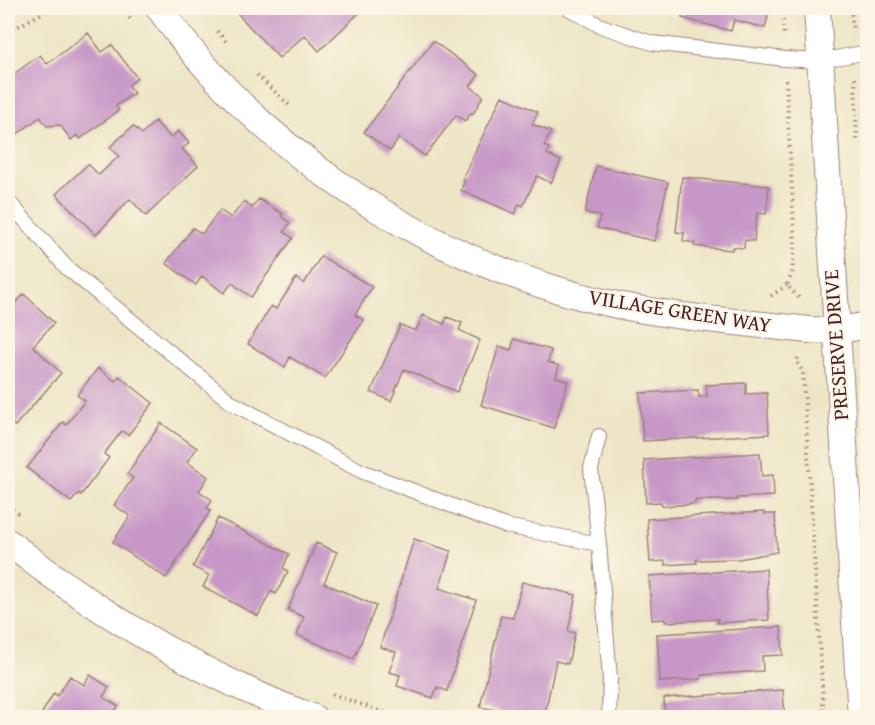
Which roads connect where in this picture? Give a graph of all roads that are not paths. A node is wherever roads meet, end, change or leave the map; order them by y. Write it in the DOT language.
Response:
graph roads {
  1 [pos="159,8"];
  2 [pos="568,8"];
  3 [pos="817,8"];
  4 [pos="861,53"];
  5 [pos="819,60"];
  6 [pos="8,201"];
  7 [pos="867,325"];
  8 [pos="835,331"];
  9 [pos="599,436"];
  10 [pos="8,542"];
  11 [pos="599,544"];
  12 [pos="314,717"];
  13 [pos="609,717"];
  14 [pos="861,717"];
  1 -- 8 [label="street, VILLAGE GREEN WAY"];
  2 -- 5 [label="lane"];
  3 -- 5 [label="street, PRESERVE DRIVE"];
  4 -- 5 [label="lane"];
  5 -- 8 [label="street, PRESERVE DRIVE"];
  6 -- 11 [label="lane"];
  7 -- 8 [label="street, VILLAGE GREEN WAY"];
  8 -- 14 [label="street, PRESERVE DRIVE"];
  9 -- 11 [label="lane"];
  10 -- 12 [label="street"];
  11 -- 13 [label="lane"];
}
